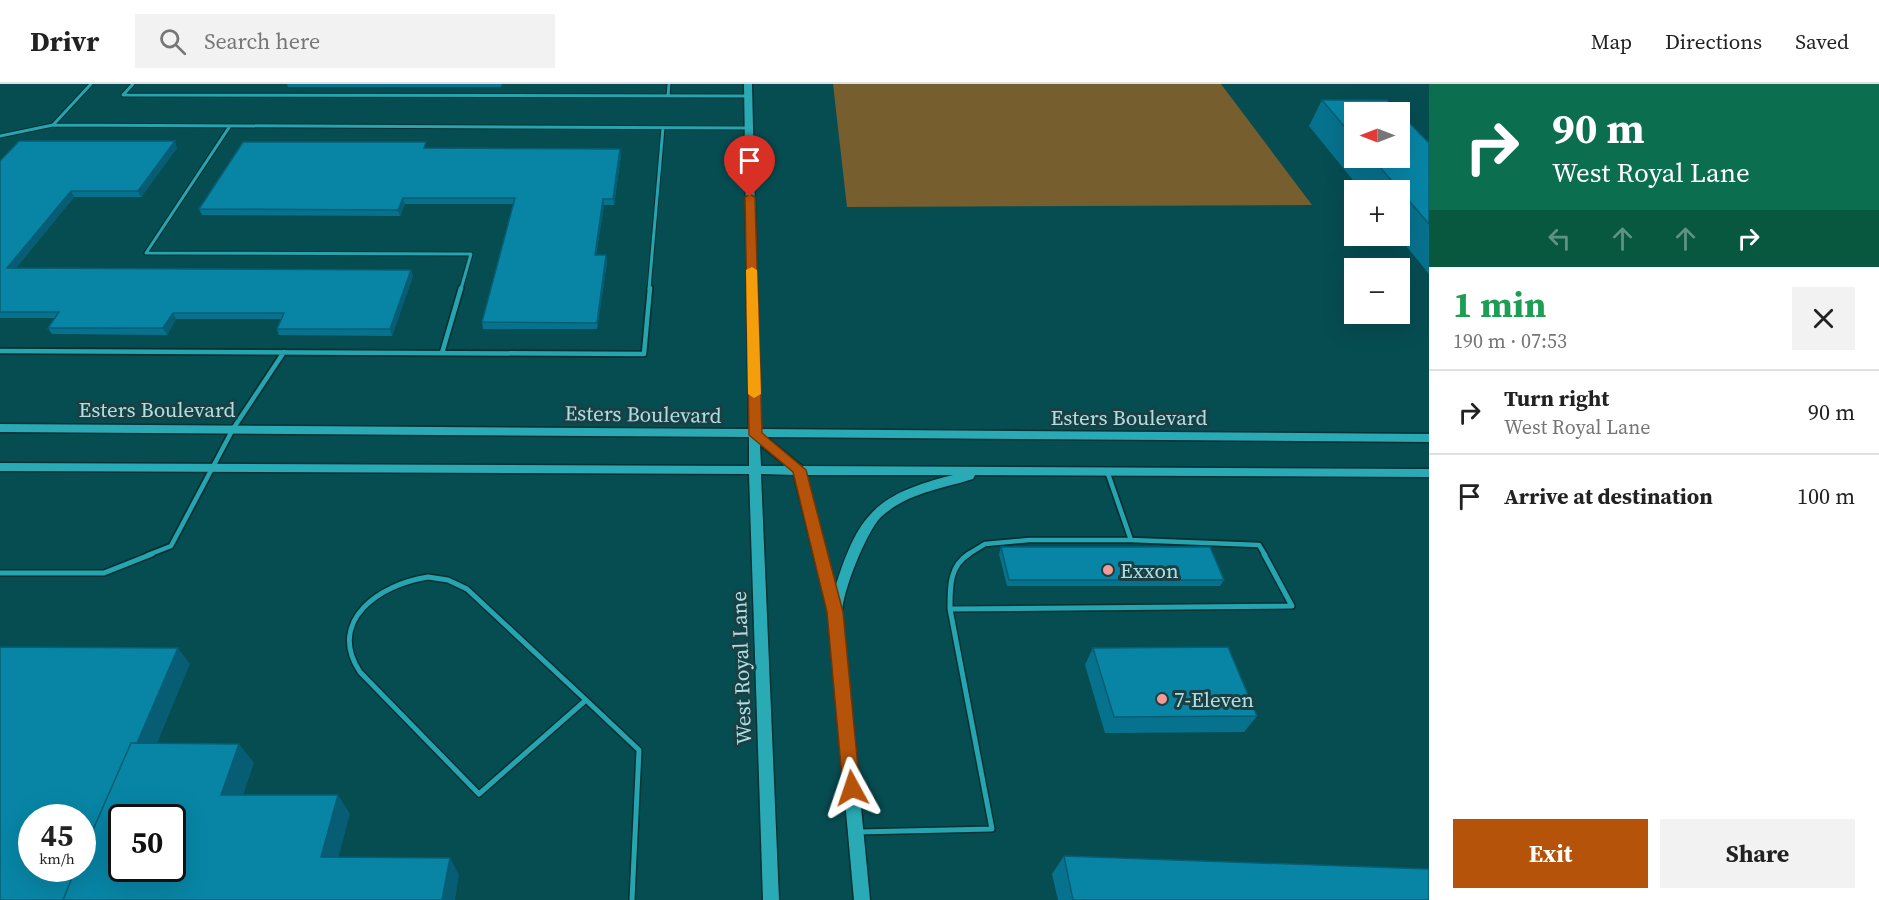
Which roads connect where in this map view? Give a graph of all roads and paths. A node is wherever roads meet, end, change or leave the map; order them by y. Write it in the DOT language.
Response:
graph roads {
  1 [pos="91,84"];
  2 [pos="133,84"];
  3 [pos="669,84"];
  4 [pos="748,84"];
  5 [pos="668,96"];
  6 [pos="748,96"];
  7 [pos="53,125"];
  8 [pos="230,126"];
  9 [pos="663,128"];
  10 [pos="748,128"];
  11 [pos="0,136"];
  12 [pos="0,351"];
  13 [pos="284,352"];
  14 [pos="442,353"];
  15 [pos="0,428"];
  16 [pos="232,429"];
  17 [pos="755,435"];
  18 [pos="1429,438"];
  19 [pos="0,467"];
  20 [pos="212,469"];
  21 [pos="755,470"];
  22 [pos="799,470"];
  23 [pos="996,471"];
  24 [pos="1107,471"];
  25 [pos="1429,472"];
  26 [pos="1131,540"];
  27 [pos="0,573"];
  28 [pos="950,609"];
  29 [pos="835,612"];
  30 [pos="586,700"];
  31 [pos="856,832"];
  32 [pos="632,900"];
  33 [pos="771,900"];
  34 [pos="862,900"];
  1 -- 7 [label="lane"];
  2 -- 5 [label="lane"];
  3 -- 5 [label="lane"];
  4 -- 6 [label="main road, West Royal Lane"];
  5 -- 6 [label="lane"];
  6 -- 10 [label="main road, West Royal Lane"];
  7 -- 8 [label="lane"];
  7 -- 11 [label="lane"];
  8 -- 9 [label="lane"];
  8 -- 14 [label="lane"];
  9 -- 10 [label="lane"];
  9 -- 14 [label="lane"];
  10 -- 17 [label="main road, West Royal Lane"];
  12 -- 13 [label="lane"];
  13 -- 14 [label="lane"];
  13 -- 16 [label="lane"];
  15 -- 16 [label="main road, Esters Boulevard"];
  16 -- 17 [label="main road, Esters Boulevard"];
  16 -- 20 [label="lane"];
  17 -- 18 [label="main road, Esters Boulevard"];
  17 -- 21 [label="main road, West Royal Lane"];
  17 -- 22 [label="main road"];
  19 -- 20 [label="main road"];
  20 -- 21 [label="main road"];
  20 -- 27 [label="lane"];
  21 -- 22 [label="main road"];
  21 -- 33 [label="main road, West Royal Lane"];
  22 -- 23 [label="main road"];
  22 -- 29 [label="main road"];
  23 -- 24 [label="main road"];
  23 -- 29 [label="main road"];
  24 -- 25 [label="main road"];
  24 -- 26 [label="lane"];
  26 -- 28 [label="lane"];
  26 -- 28 [label="lane"];
  28 -- 31 [label="lane"];
  29 -- 31 [label="main road"];
  30 -- 30 [label="lane"];
  30 -- 32 [label="lane"];
  31 -- 34 [label="main road"];
}
